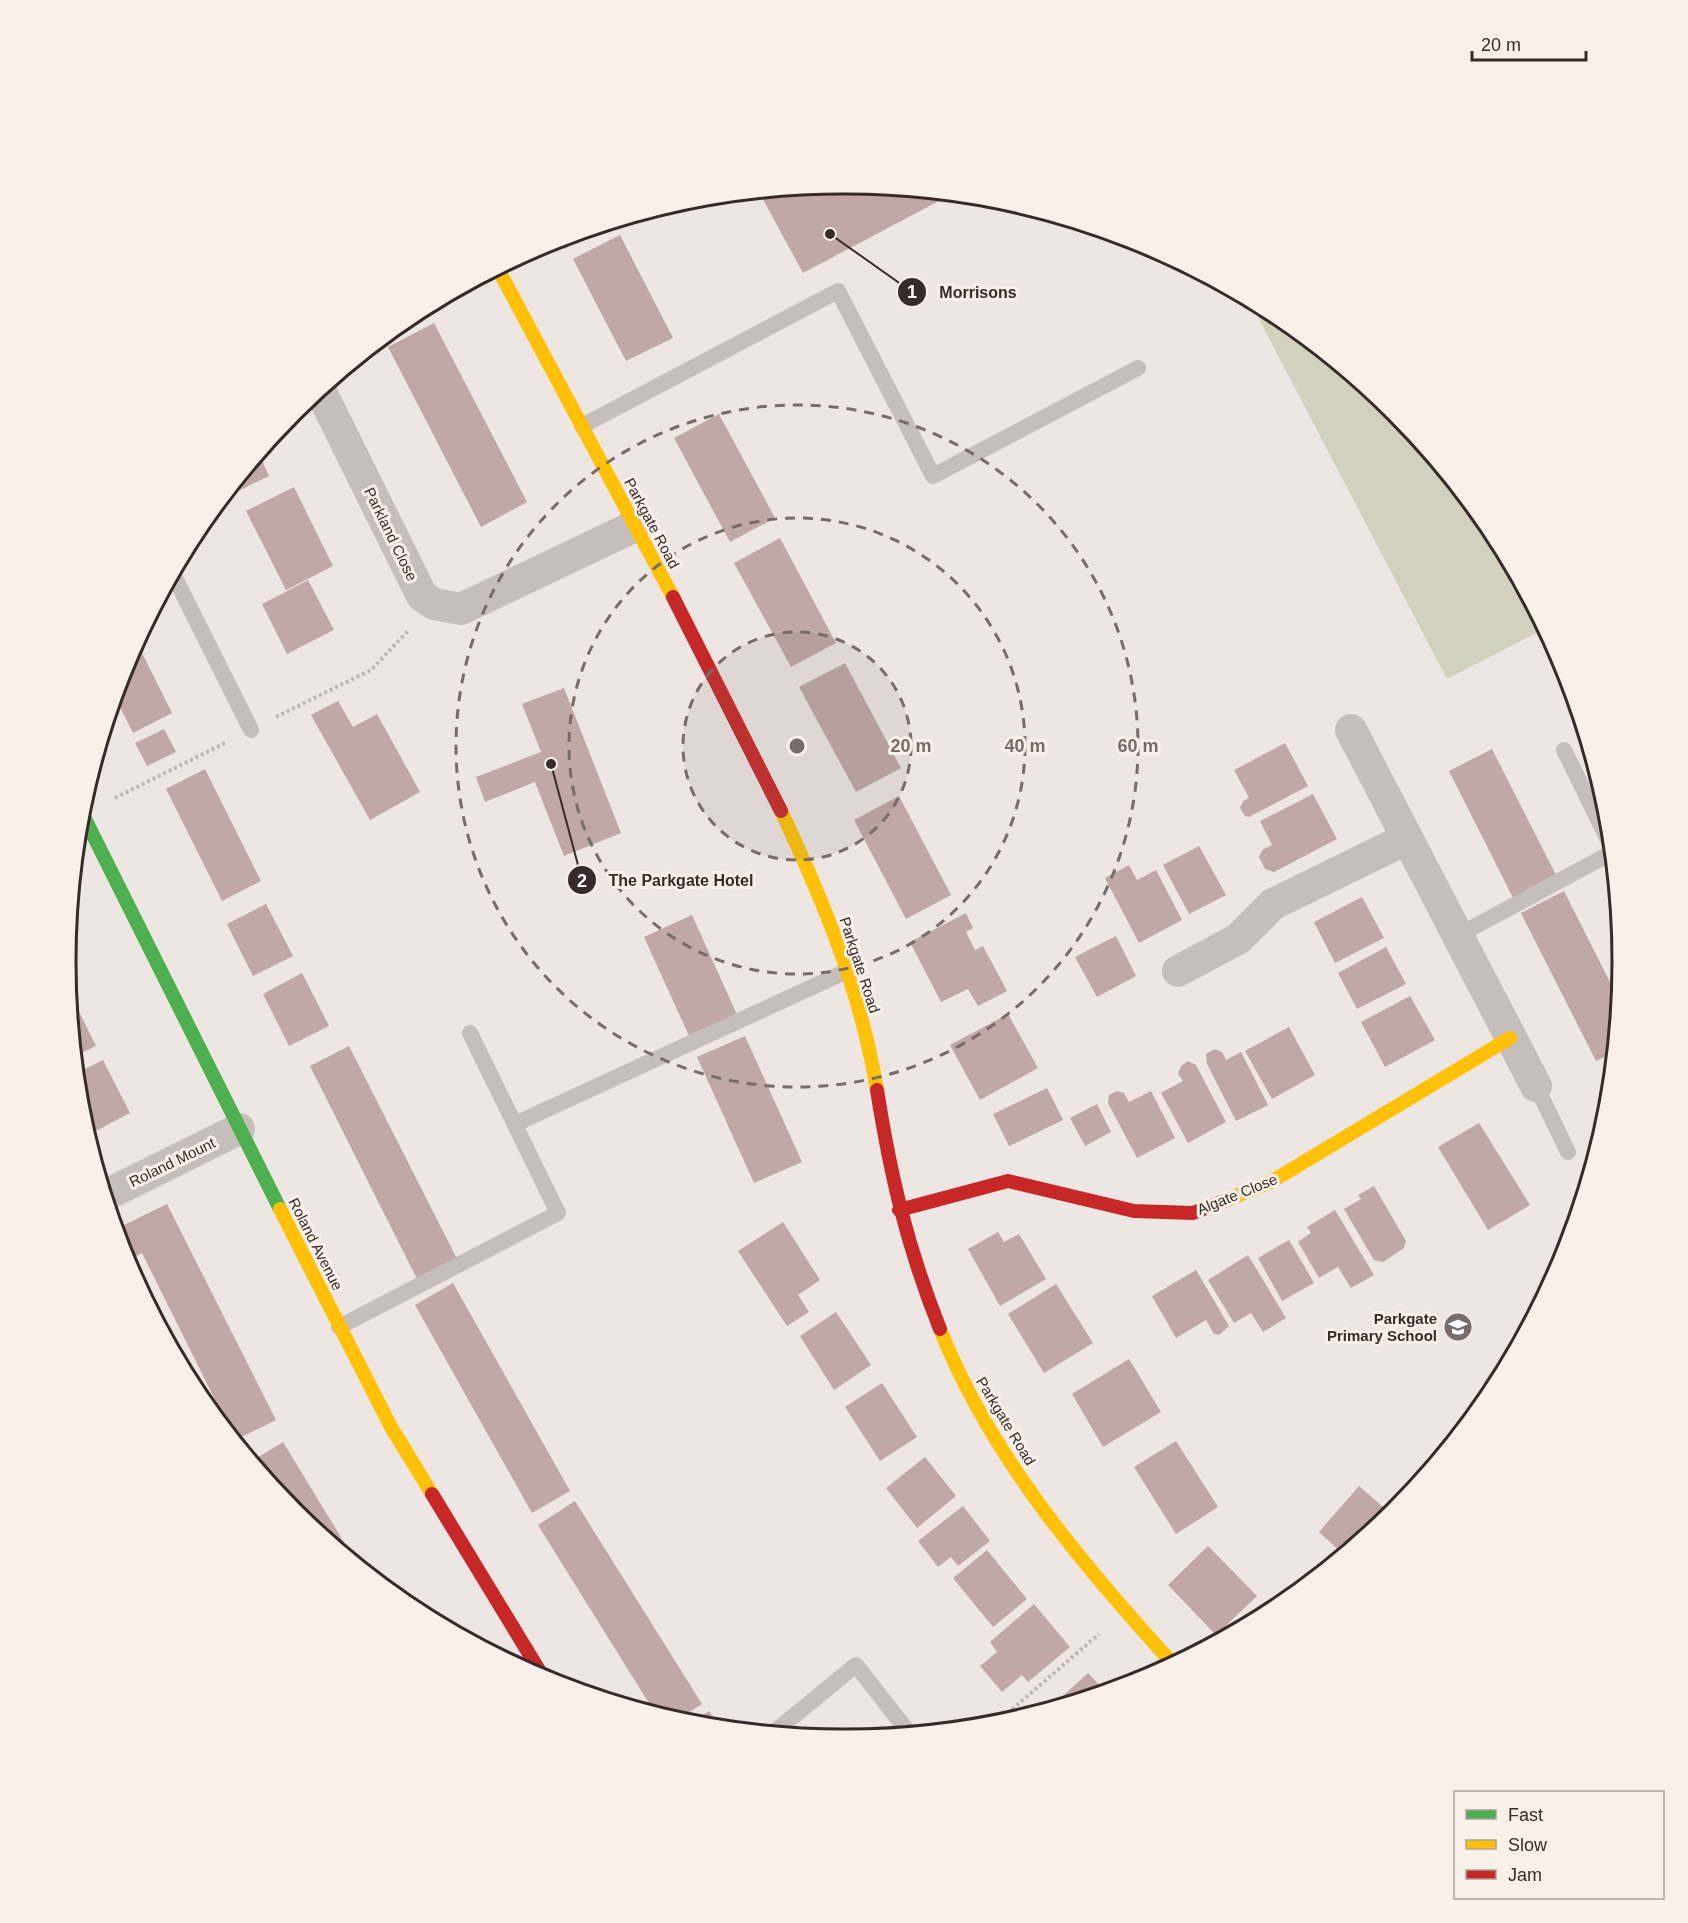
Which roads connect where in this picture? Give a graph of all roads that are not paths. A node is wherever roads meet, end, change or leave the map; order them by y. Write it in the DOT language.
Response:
graph roads {
  1 [pos="501,275"];
  2 [pos="1138,368"];
  3 [pos="324,398"];
  4 [pos="582,426"];
  5 [pos="635,526"];
  6 [pos="177,582"];
  7 [pos="251,730"];
  8 [pos="1350,730"];
  9 [pos="1564,750"];
  10 [pos="1595,804"];
  11 [pos="89,826"];
  12 [pos="1406,838"];
  13 [pos="1604,857"];
  14 [pos="1457,936"];
  15 [pos="847,971"];
  16 [pos="1178,971"];
  17 [pos="470,1032"];
  18 [pos="1510,1038"];
  19 [pos="1536,1086"];
  20 [pos="515,1124"];
  21 [pos="239,1129"];
  22 [pos="1568,1152"];
  23 [pos="112,1192"];
  24 [pos="899,1210"];
  25 [pos="339,1327"];
  26 [pos="1167,1658"];
  27 [pos="535,1664"];
  28 [pos="781,1726"];
  29 [pos="904,1726"];
  1 -- 4 [label="street, Parkgate Road"];
  2 -- 4 [label="lane"];
  3 -- 5 [label="street, Parkland Close"];
  4 -- 5 [label="street, Parkgate Road"];
  5 -- 15 [label="street, Parkgate Road"];
  6 -- 7 [label="lane"];
  8 -- 12 [label="street"];
  9 -- 10 [label="lane"];
  11 -- 21 [label="street, Roland Avenue"];
  12 -- 14 [label="street"];
  12 -- 16 [label="street"];
  13 -- 14 [label="lane"];
  14 -- 18 [label="street"];
  15 -- 20 [label="lane"];
  15 -- 24 [label="street, Parkgate Road"];
  17 -- 20 [label="lane"];
  18 -- 19 [label="street"];
  18 -- 24 [label="street, Algate Close"];
  19 -- 22 [label="lane"];
  20 -- 25 [label="lane"];
  21 -- 23 [label="street, Roland Mount"];
  21 -- 25 [label="street, Roland Avenue"];
  24 -- 26 [label="street, Parkgate Road"];
  25 -- 27 [label="street, Roland Avenue"];
  28 -- 29 [label="lane"];
}
